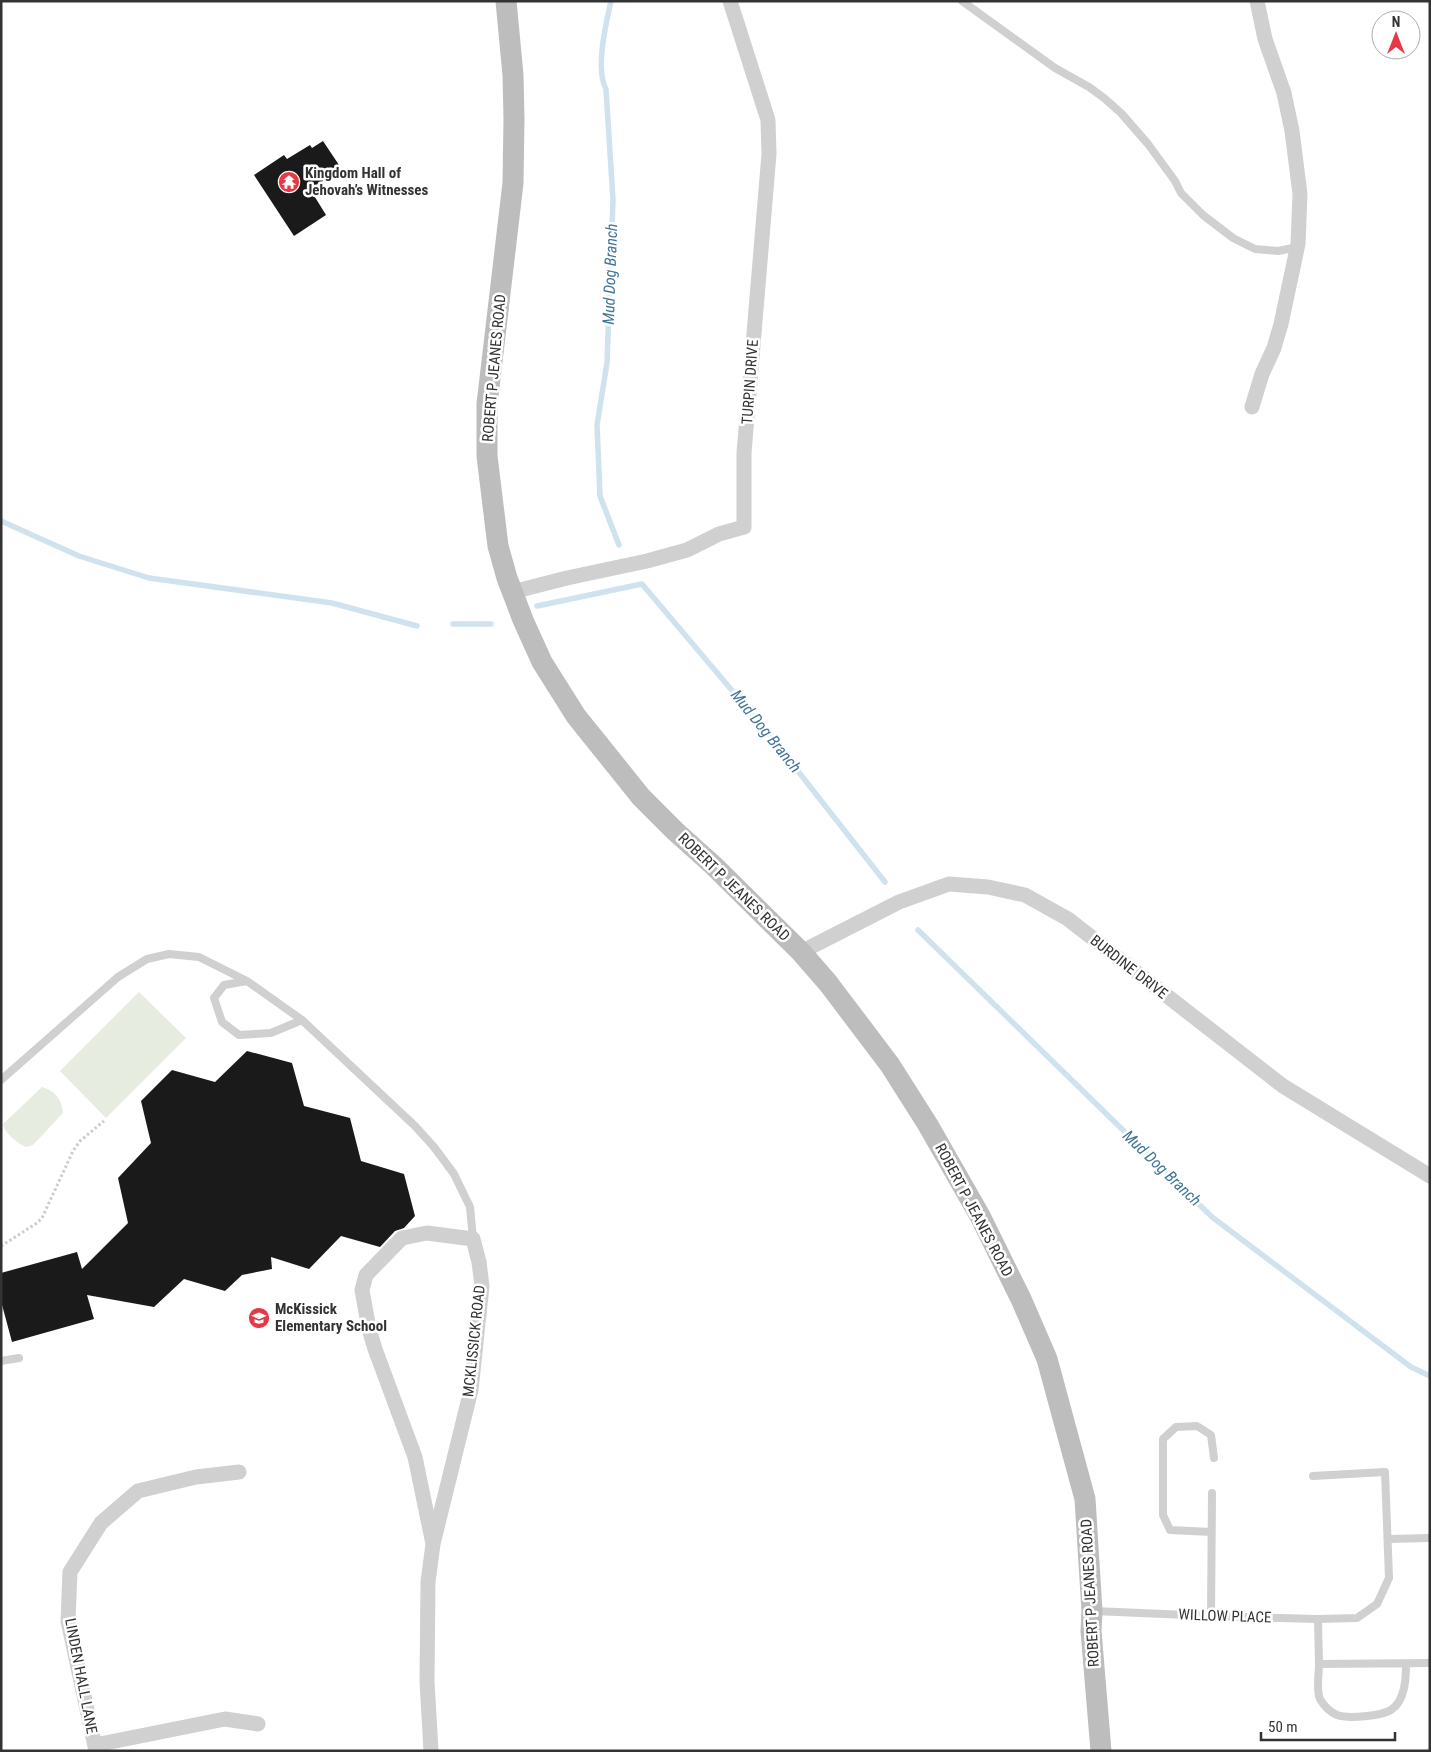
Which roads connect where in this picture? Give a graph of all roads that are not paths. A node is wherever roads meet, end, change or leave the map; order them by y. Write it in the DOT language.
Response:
graph roads {
  1 [pos="506,1"];
  2 [pos="730,1"];
  3 [pos="962,1"];
  4 [pos="1257,1"];
  5 [pos="1298,247"];
  6 [pos="1252,407"];
  7 [pos="512,592"];
  8 [pos="801,952"];
  9 [pos="247,981"];
  10 [pos="302,1020"];
  11 [pos="1,1080"];
  12 [pos="1430,1176"];
  13 [pos="473,1239"];
  14 [pos="19,1358"];
  15 [pos="1,1361"];
  16 [pos="1214,1458"];
  17 [pos="239,1472"];
  18 [pos="1313,1476"];
  19 [pos="1212,1493"];
  20 [pos="1211,1532"];
  21 [pos="1430,1538"];
  22 [pos="1388,1539"];
  23 [pos="433,1544"];
  24 [pos="1092,1611"];
  25 [pos="1211,1616"];
  26 [pos="1318,1619"];
  27 [pos="1430,1663"];
  28 [pos="1319,1664"];
  29 [pos="1406,1664"];
  30 [pos="258,1724"];
  31 [pos="96,1748"];
  32 [pos="431,1751"];
  33 [pos="1101,1751"];
  1 -- 7 [label="street, ROBERT P JEANES ROAD"];
  2 -- 7 [label="street, TURPIN DRIVE"];
  3 -- 5 [label="lane"];
  4 -- 5 [label="street"];
  5 -- 6 [label="street"];
  7 -- 8 [label="street, ROBERT P JEANES ROAD"];
  8 -- 12 [label="street, BURDINE DRIVE"];
  8 -- 24 [label="street, ROBERT P JEANES ROAD"];
  9 -- 10 [label="lane"];
  9 -- 10 [label="lane"];
  9 -- 11 [label="lane"];
  10 -- 13 [label="lane"];
  13 -- 23 [label="street, MCKLISSICK ROAD"];
  13 -- 23 [label="street, MCKLISSICK ROAD"];
  14 -- 15 [label="lane"];
  16 -- 20 [label="lane"];
  17 -- 31 [label="street, LINDEN HALL LANE"];
  18 -- 22 [label="lane"];
  19 -- 20 [label="lane"];
  20 -- 25 [label="lane"];
  21 -- 22 [label="lane"];
  22 -- 26 [label="lane, WILLOW PLACE"];
  23 -- 32 [label="street, MCKLISSICK ROAD"];
  24 -- 25 [label="lane, WILLOW PLACE"];
  24 -- 33 [label="street, ROBERT P JEANES ROAD"];
  25 -- 26 [label="lane, WILLOW PLACE"];
  26 -- 28 [label="lane"];
  27 -- 29 [label="lane"];
  28 -- 29 [label="lane"];
  28 -- 29 [label="lane"];
  30 -- 31 [label="street"];
}
